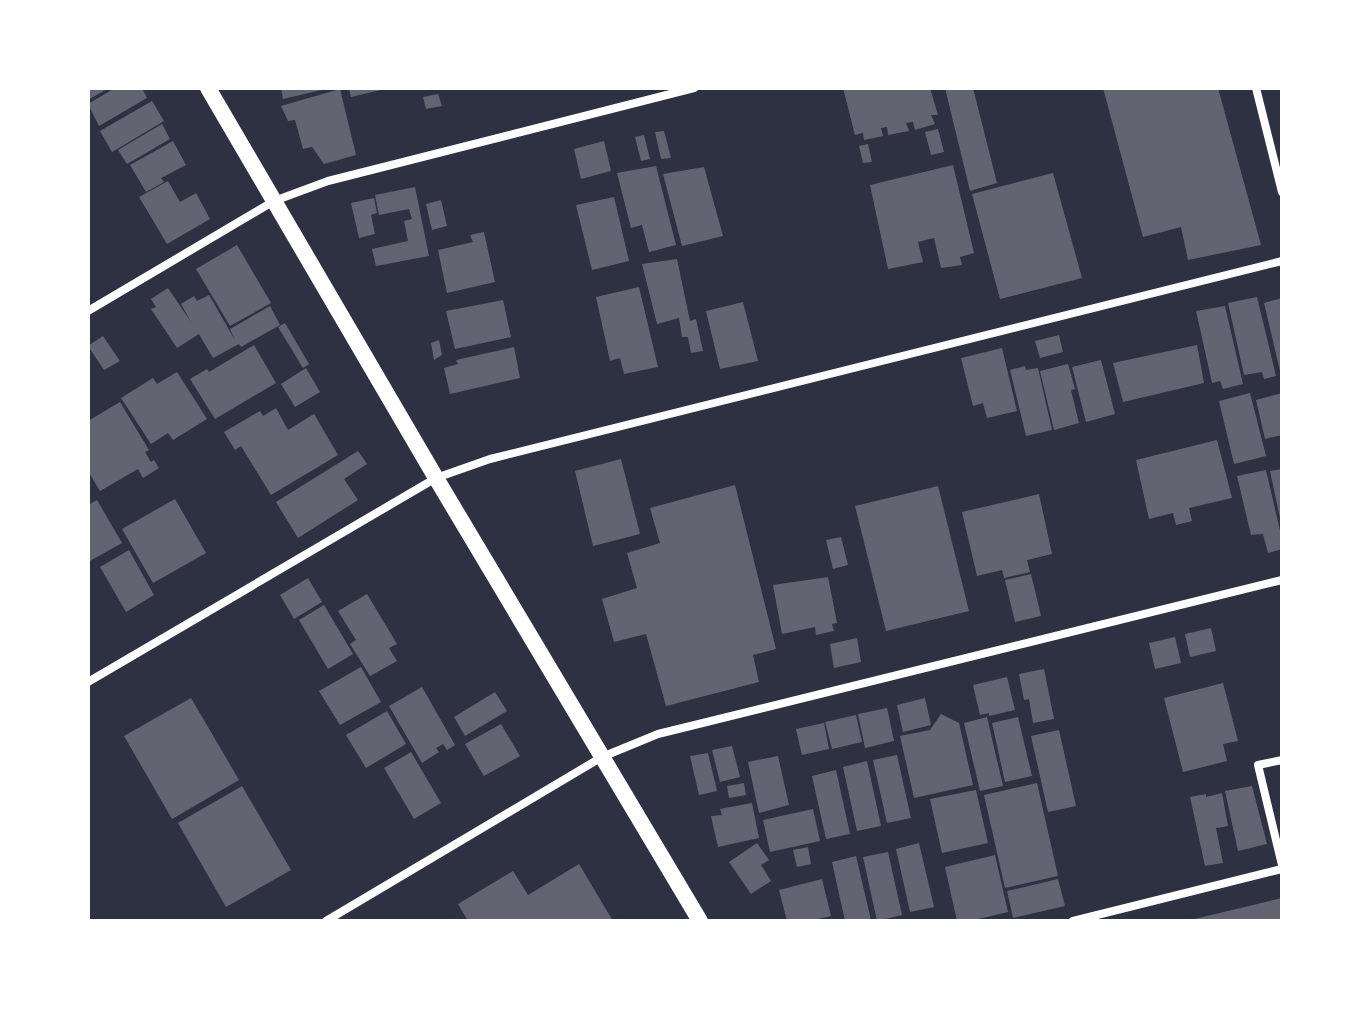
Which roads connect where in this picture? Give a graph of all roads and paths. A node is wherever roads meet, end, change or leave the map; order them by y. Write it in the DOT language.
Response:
graph roads {
  1 [pos="208,88"];
  2 [pos="694,88"];
  3 [pos="1256,88"];
  4 [pos="1282,192"];
  5 [pos="274,201"];
  6 [pos="1282,261"];
  7 [pos="88,311"];
  8 [pos="436,478"];
  9 [pos="1282,580"];
  10 [pos="88,682"];
  11 [pos="602,757"];
  12 [pos="1282,760"];
  13 [pos="1282,867"];
  14 [pos="326,921"];
  15 [pos="700,921"];
  16 [pos="1073,921"];
  1 -- 5 [label="main road"];
  2 -- 5 [label="street"];
  3 -- 4 [label="street"];
  5 -- 7 [label="street"];
  5 -- 8 [label="main road"];
  6 -- 8 [label="street"];
  8 -- 10 [label="street"];
  8 -- 11 [label="main road"];
  9 -- 11 [label="street"];
  11 -- 14 [label="street"];
  11 -- 15 [label="main road"];
  12 -- 13 [label="street"];
  13 -- 16 [label="street"];
}
